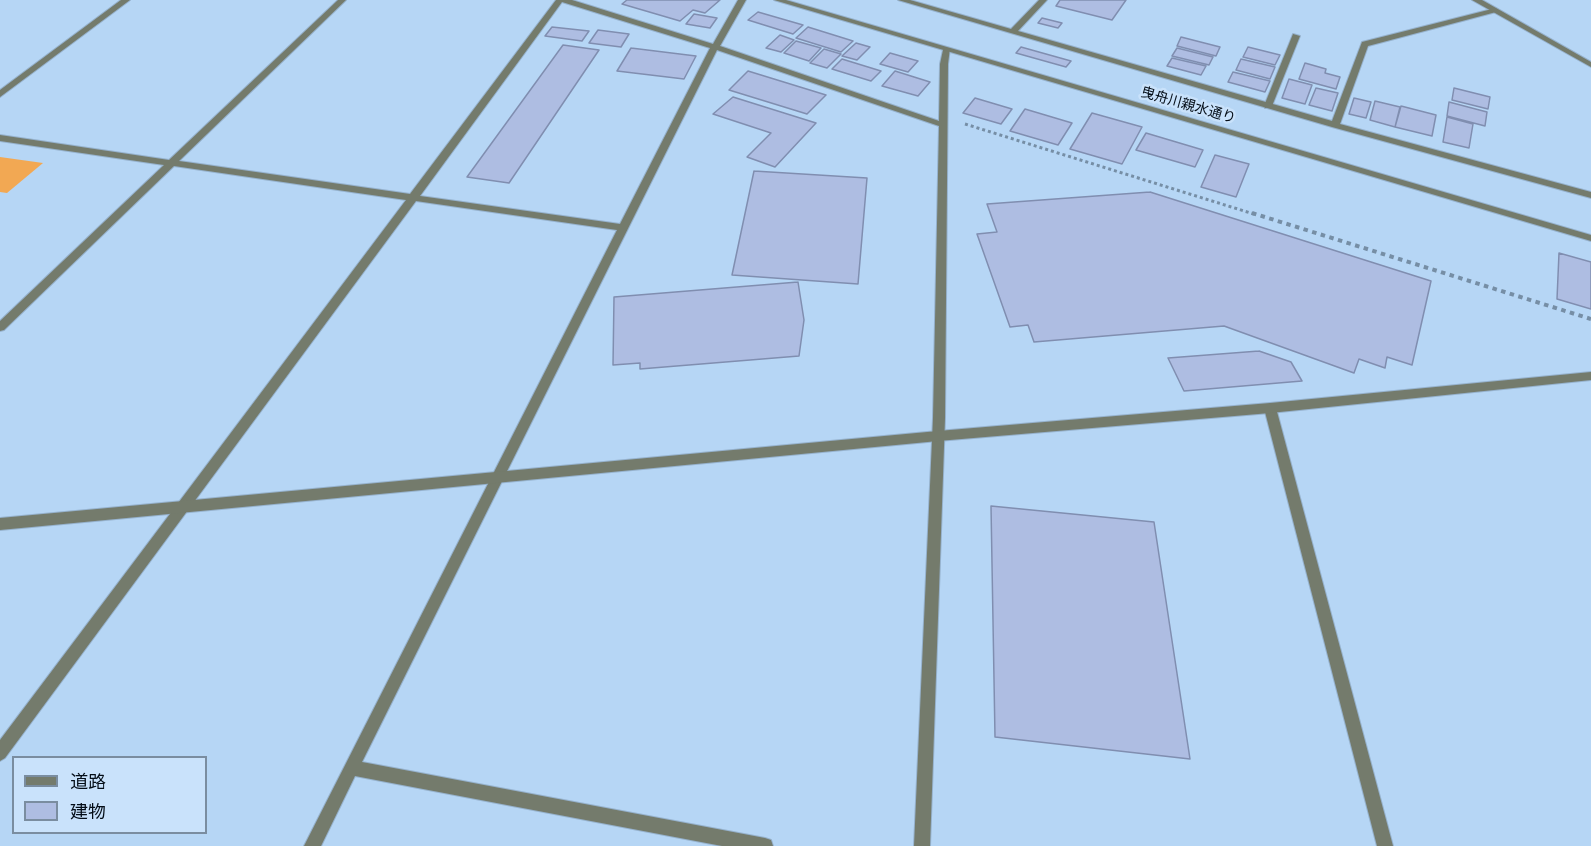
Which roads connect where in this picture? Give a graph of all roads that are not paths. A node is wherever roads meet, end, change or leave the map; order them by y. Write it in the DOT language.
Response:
graph roads {
  1 [pos="126,0"];
  2 [pos="342,0"];
  3 [pos="562,0"];
  4 [pos="742,0"];
  5 [pos="778,0"];
  6 [pos="902,0"];
  7 [pos="1042,0"];
  8 [pos="1476,0"];
  9 [pos="1493,10"];
  10 [pos="1013,32"];
  11 [pos="1296,36"];
  12 [pos="715,47"];
  13 [pos="947,50"];
  14 [pos="1591,65"];
  15 [pos="0,94"];
  16 [pos="1268,106"];
  17 [pos="943,121"];
  18 [pos="1335,125"];
  19 [pos="0,138"];
  20 [pos="171,163"];
  21 [pos="1591,195"];
  22 [pos="415,198"];
  23 [pos="623,228"];
  24 [pos="1591,237"];
  25 [pos="0,327"];
  26 [pos="1591,376"];
  27 [pos="1270,408"];
  28 [pos="938,436"];
  29 [pos="497,480"];
  30 [pos="183,507"];
  31 [pos="0,524"];
  32 [pos="0,753"];
  33 [pos="352,768"];
  34 [pos="312,846"];
  35 [pos="765,846"];
  36 [pos="922,846"];
  37 [pos="1385,846"];
  1 -- 15 [label="street"];
  2 -- 20 [label="street"];
  3 -- 12 [label="street"];
  3 -- 22 [label="street"];
  4 -- 12 [label="street"];
  5 -- 13 [label="street, 曳舟川親水通り"];
  6 -- 10 [label="street"];
  7 -- 10 [label="street"];
  8 -- 9 [label="street"];
  9 -- 14 [label="street"];
  9 -- 18 [label="street"];
  10 -- 16 [label="street"];
  11 -- 16 [label="street"];
  12 -- 17 [label="street"];
  12 -- 23 [label="street"];
  13 -- 17 [label="street"];
  13 -- 24 [label="street, 曳舟川親水通り"];
  16 -- 18 [label="street"];
  17 -- 28 [label="street"];
  18 -- 21 [label="street"];
  19 -- 20 [label="street"];
  20 -- 22 [label="street"];
  20 -- 25 [label="street"];
  22 -- 23 [label="street"];
  22 -- 30 [label="street"];
  23 -- 29 [label="street"];
  26 -- 27 [label="street"];
  27 -- 28 [label="street"];
  27 -- 37 [label="street"];
  28 -- 29 [label="street"];
  28 -- 36 [label="street"];
  29 -- 30 [label="street"];
  29 -- 33 [label="street"];
  30 -- 31 [label="street"];
  30 -- 32 [label="street"];
  33 -- 34 [label="street"];
  33 -- 35 [label="street"];
}
